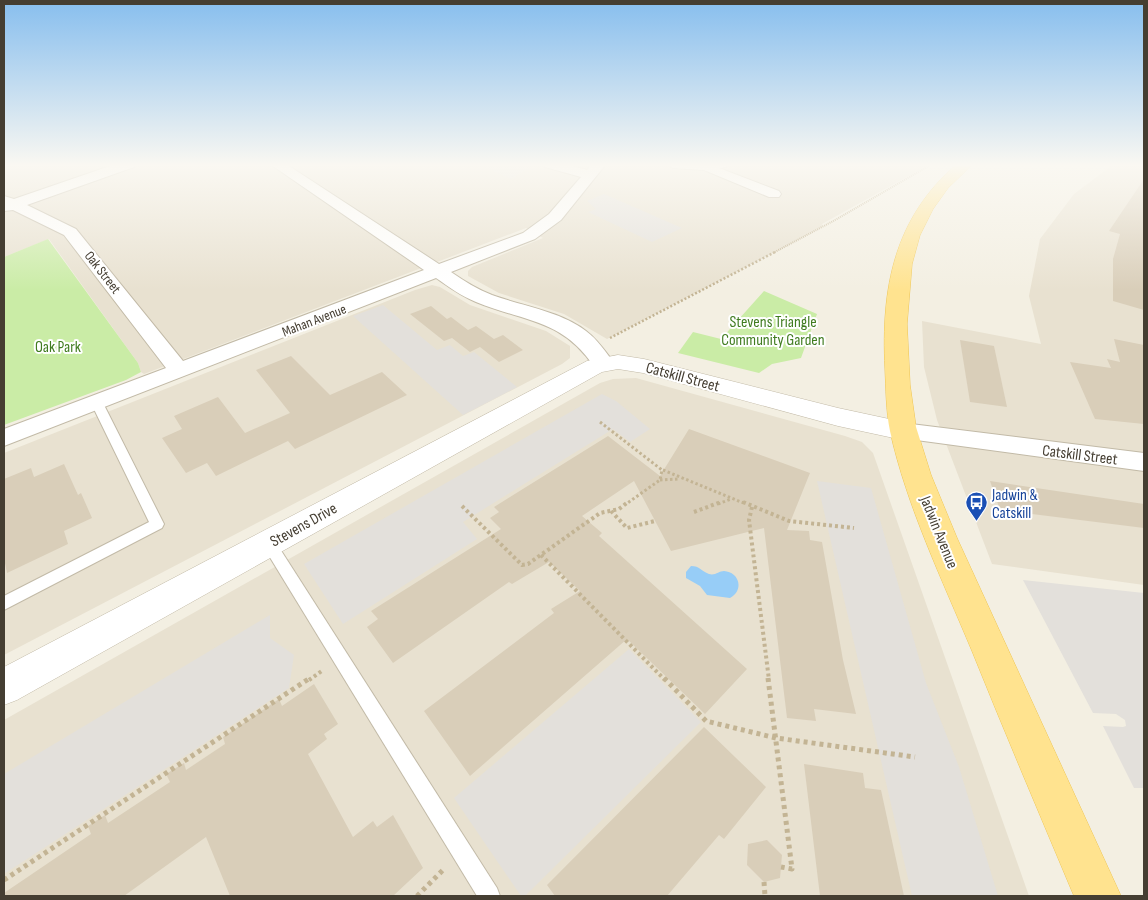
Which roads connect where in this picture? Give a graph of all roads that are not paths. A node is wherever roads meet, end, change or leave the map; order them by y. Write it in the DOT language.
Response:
graph roads {
  1 [pos="13,206"];
  2 [pos="339,206"];
  3 [pos="564,206"];
  4 [pos="928,206"];
  5 [pos="438,272"];
  6 [pos="606,351"];
  7 [pos="180,371"];
  8 [pos="97,404"];
  9 [pos="903,431"];
  10 [pos="4,438"];
  11 [pos="1144,462"];
  12 [pos="268,542"];
  13 [pos="4,604"];
  14 [pos="4,688"];
  15 [pos="489,896"];
  16 [pos="1098,896"];
  1 -- 7 [label="street, Oak Street"];
  2 -- 5 [label="street"];
  3 -- 5 [label="street, Mahan Avenue"];
  4 -- 9 [label="main road, Jadwin Avenue"];
  5 -- 6 [label="street"];
  5 -- 7 [label="street, Mahan Avenue"];
  6 -- 9 [label="street, Catskill Street"];
  6 -- 12 [label="street, Stevens Drive"];
  7 -- 8 [label="street, Mahan Avenue"];
  8 -- 10 [label="street, Mahan Avenue"];
  8 -- 13 [label="lane"];
  9 -- 11 [label="street, Catskill Street"];
  9 -- 16 [label="main road, Jadwin Avenue"];
  12 -- 14 [label="street, Stevens Drive"];
  12 -- 15 [label="lane"];
}
